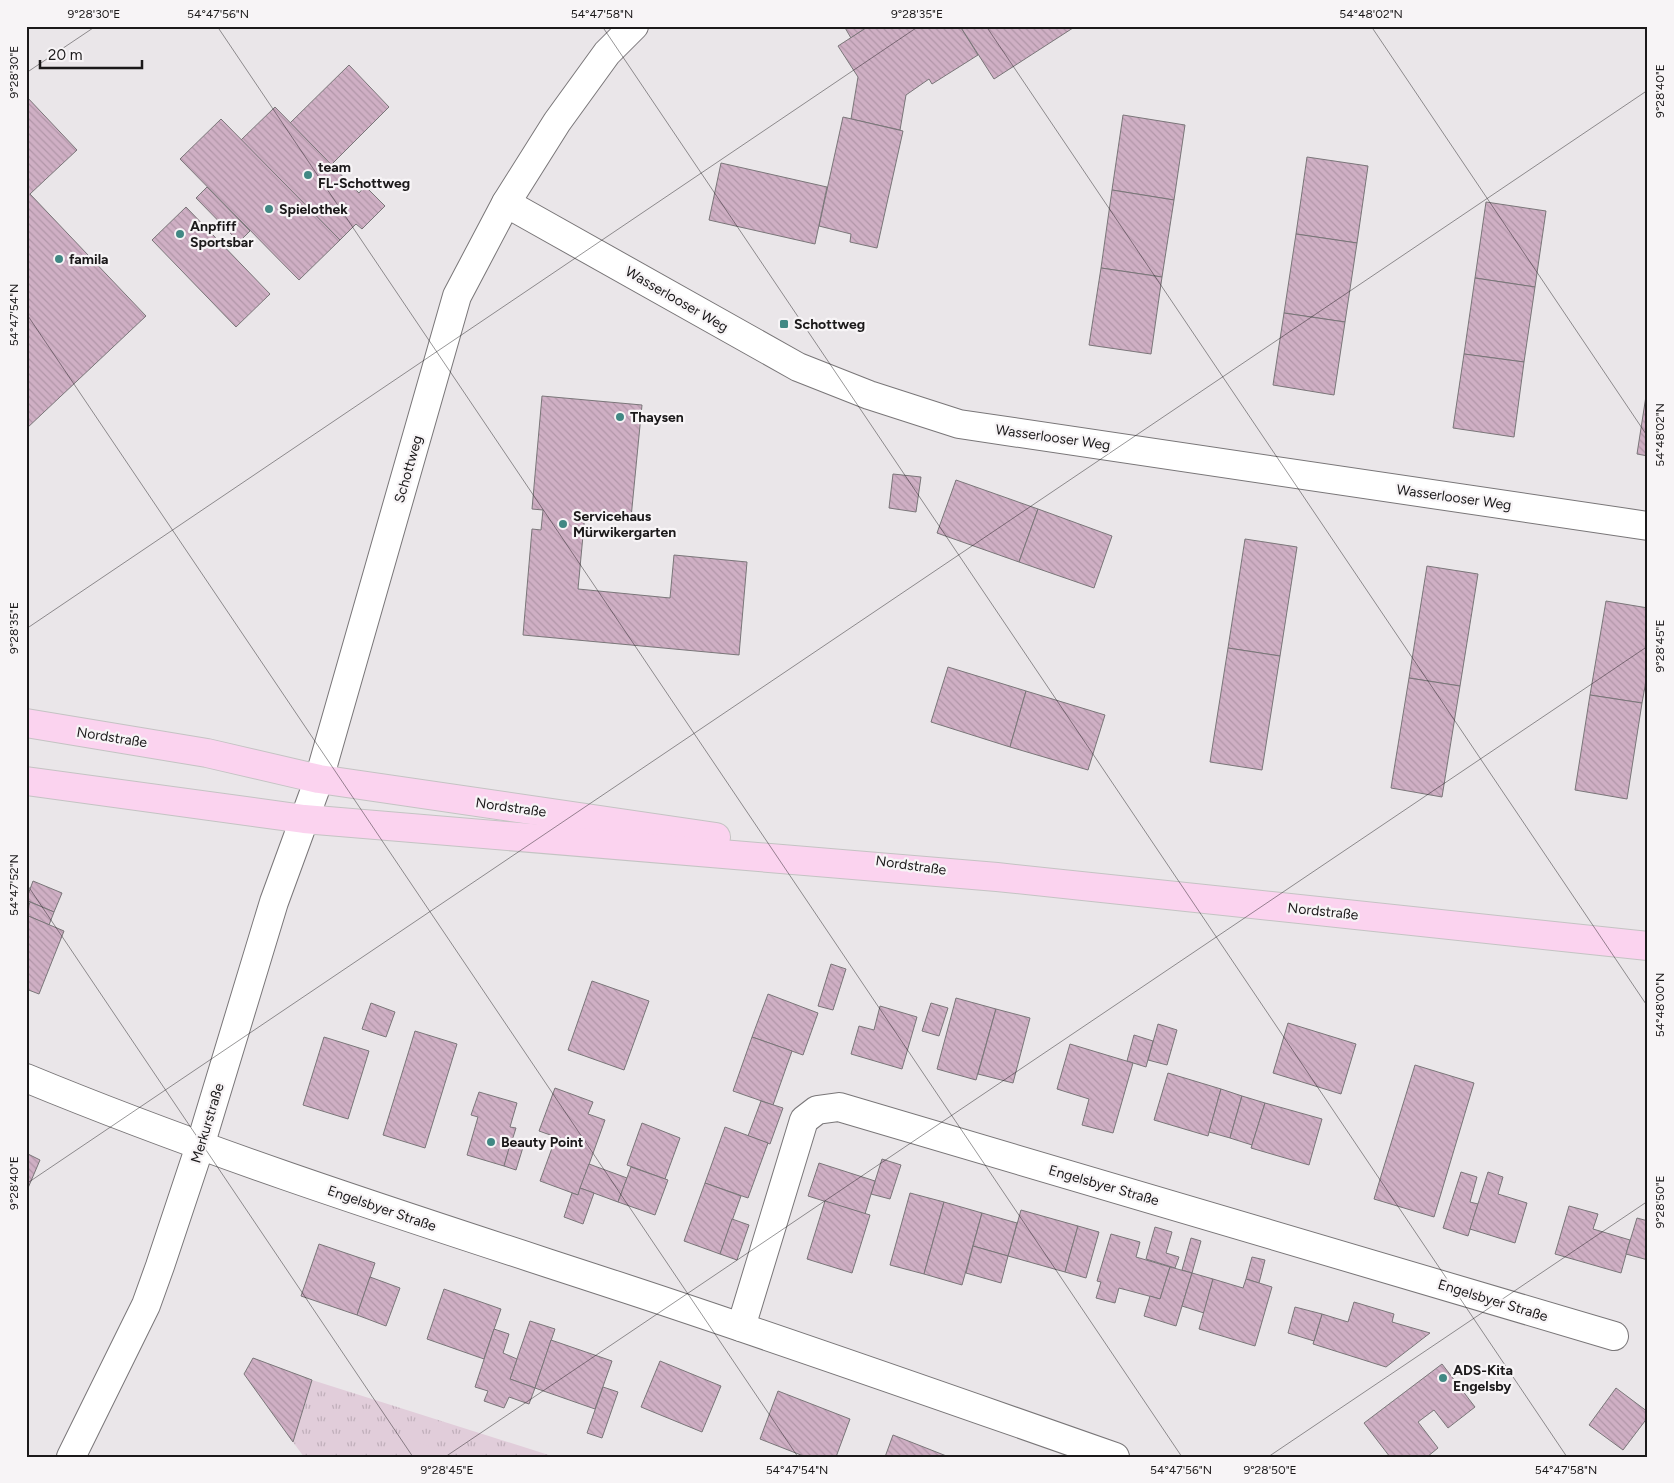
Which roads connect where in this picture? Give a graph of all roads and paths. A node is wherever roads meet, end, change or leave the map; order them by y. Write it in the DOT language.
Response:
graph roads {
  1 [pos="634,26"];
  2 [pos="506,203"];
  3 [pos="1648,526"];
  4 [pos="26,723"];
  5 [pos="319,779"];
  6 [pos="26,781"];
  7 [pos="304,819"];
  8 [pos="998,877"];
  9 [pos="1648,946"];
  10 [pos="26,1078"];
  11 [pos="200,1146"];
  12 [pos="741,1327"];
  13 [pos="1614,1336"];
  14 [pos="71,1457"];
  15 [pos="1115,1457"];
  1 -- 2 [label="street, Schottweg"];
  2 -- 3 [label="street, Wasserlooser Weg"];
  2 -- 5 [label="street, Schottweg"];
  4 -- 5 [label="main road, Nordstraße"];
  5 -- 7 [label="street, Merkurstraße"];
  5 -- 8 [label="main road, Nordstraße"];
  6 -- 7 [label="main road, Nordstraße"];
  7 -- 8 [label="main road, Nordstraße"];
  7 -- 11 [label="street, Merkurstraße"];
  8 -- 9 [label="main road, Nordstraße"];
  10 -- 11 [label="street, Engelsbyer Straße"];
  11 -- 12 [label="street, Engelsbyer Straße"];
  11 -- 14 [label="street, Merkurstraße"];
  12 -- 13 [label="street, Engelsbyer Straße"];
  12 -- 15 [label="street, Engelsbyer Straße"];
}
